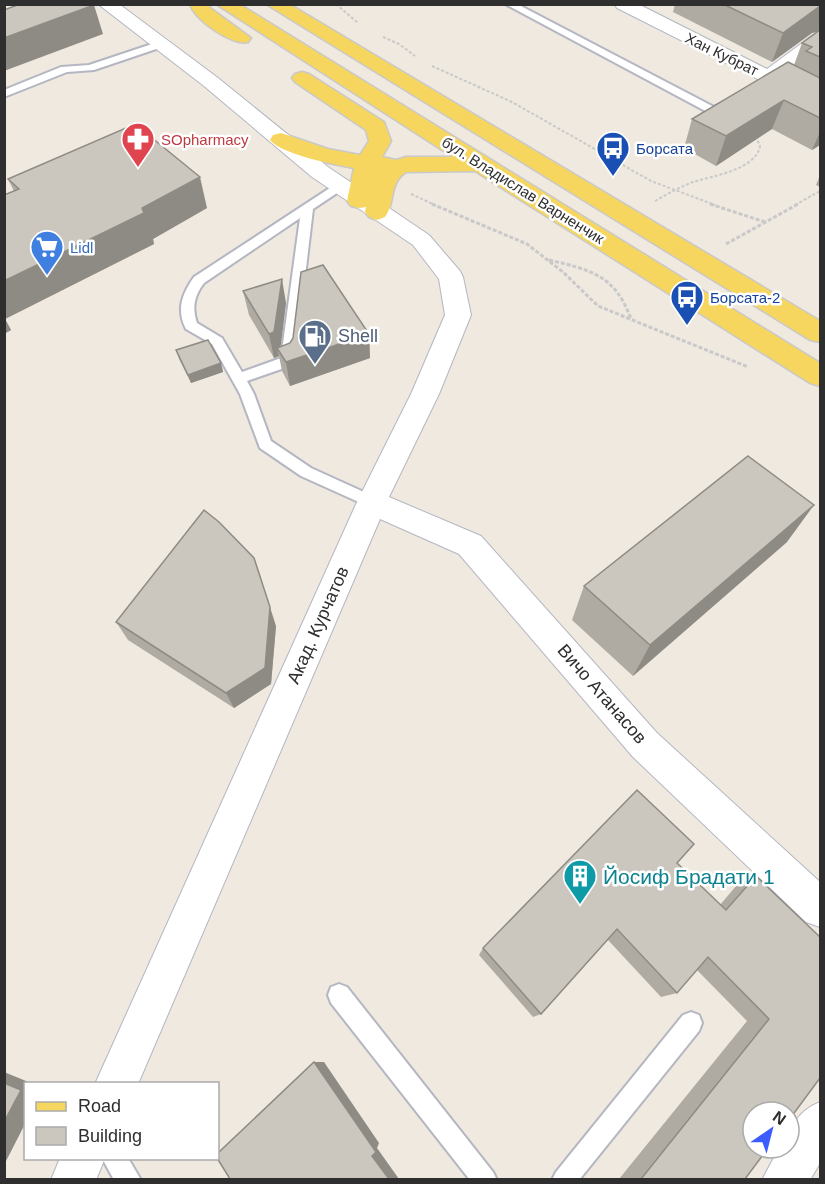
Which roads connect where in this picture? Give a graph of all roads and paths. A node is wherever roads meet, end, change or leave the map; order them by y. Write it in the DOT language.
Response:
graph roads {
  1 [pos="107,4"];
  2 [pos="199,4"];
  3 [pos="225,4"];
  4 [pos="274,4"];
  5 [pos="336,4"];
  6 [pos="509,4"];
  7 [pos="623,4"];
  8 [pos="361,25"];
  9 [pos="374,33"];
  10 [pos="820,39"];
  11 [pos="161,45"];
  12 [pos="260,50"];
  13 [pos="416,57"];
  14 [pos="425,63"];
  15 [pos="289,69"];
  16 [pos="764,80"];
  17 [pos="4,94"];
  18 [pos="742,94"];
  19 [pos="820,103"];
  20 [pos="715,112"];
  21 [pos="281,140"];
  22 [pos="481,164"];
  23 [pos="376,171"];
  24 [pos="820,191"];
  25 [pos="673,192"];
  26 [pos="358,199"];
  27 [pos="646,206"];
  28 [pos="307,208"];
  29 [pos="765,222"];
  30 [pos="723,247"];
  31 [pos="548,260"];
  32 [pos="632,320"];
  33 [pos="820,333"];
  34 [pos="757,371"];
  35 [pos="820,376"];
  36 [pos="238,379"];
  37 [pos="372,502"];
  38 [pos="820,908"];
  39 [pos="339,995"];
  40 [pos="691,1023"];
  41 [pos="116,1082"];
  42 [pos="820,1124"];
  43 [pos="82,1160"];
  44 [pos="115,1160"];
  45 [pos="74,1179"];
  46 [pos="129,1179"];
  47 [pos="484,1179"];
  48 [pos="564,1179"];
  49 [pos="784,1179"];
  1 -- 11 [label="street, Акад. Курчатов"];
  2 -- 12 [label="main road"];
  3 -- 22 [label="main road, бул. Владислав Варненчик"];
  4 -- 33 [label="main road, бул. Владислав Варненчик"];
  5 -- 8 [label="path"];
  6 -- 20 [label="lane"];
  7 -- 16 [label="street, Хан Кубрат"];
  9 -- 13 [label="path"];
  10 -- 16 [label="street"];
  11 -- 17 [label="lane"];
  11 -- 21 [label="street, Акад. Курчатов"];
  14 -- 25 [label="path"];
  15 -- 23 [label="main road"];
  16 -- 19 [label="street, Хан Кубрат"];
  18 -- 20 [label="lane"];
  20 -- 25 [label="path"];
  21 -- 23 [label="main road"];
  21 -- 26 [label="street, Акад. Курчатов"];
  22 -- 23 [label="main road"];
  22 -- 35 [label="main road, бул. Владислав Варненчик"];
  23 -- 26 [label="main road"];
  23 -- 31 [label="path"];
  24 -- 29 [label="path"];
  25 -- 27 [label="path"];
  25 -- 29 [label="path"];
  26 -- 28 [label="lane"];
  26 -- 37 [label="street, Акад. Курчатов"];
  28 -- 36 [label="lane"];
  28 -- 36 [label="lane"];
  29 -- 30 [label="path"];
  31 -- 32 [label="path"];
  31 -- 32 [label="path"];
  32 -- 34 [label="path"];
  36 -- 37 [label="lane"];
  37 -- 38 [label="street, Вичо Атанасов"];
  37 -- 41 [label="street, Акад. Курчатов"];
  39 -- 47 [label="lane"];
  40 -- 48 [label="lane"];
  42 -- 49 [label="street"];
  43 -- 45 [label="street"];
  44 -- 46 [label="lane"];
}
